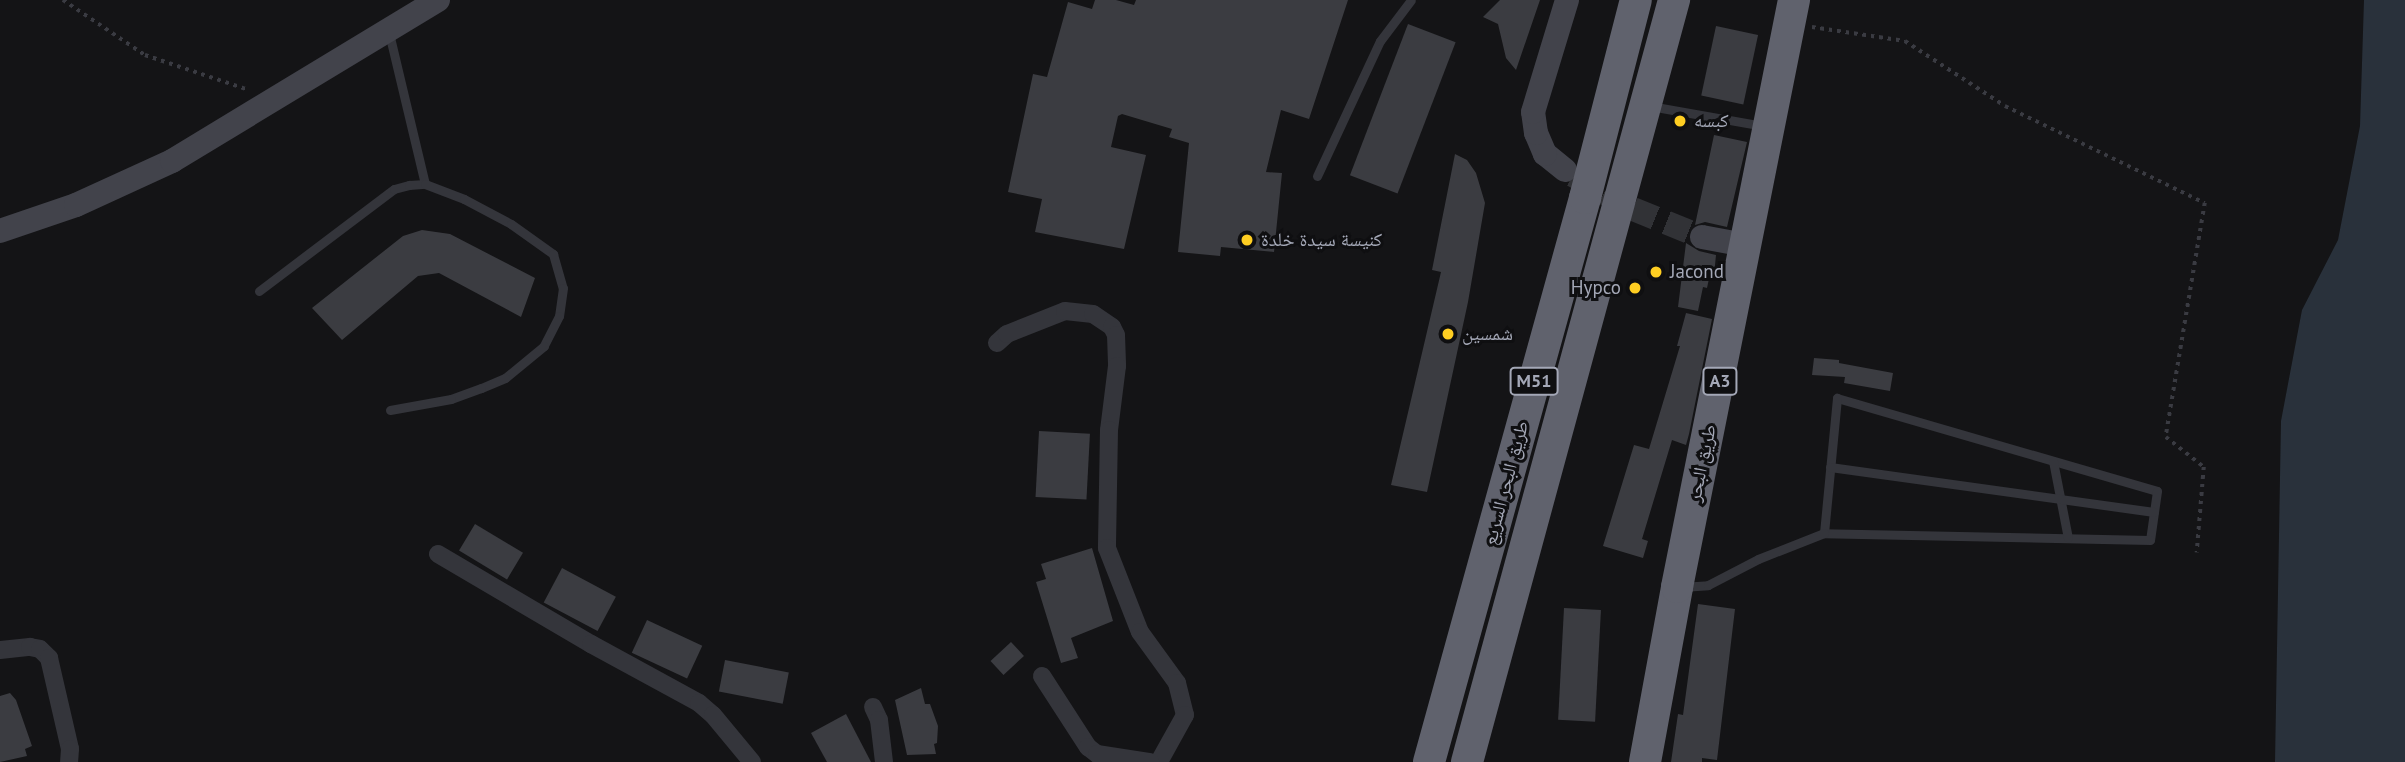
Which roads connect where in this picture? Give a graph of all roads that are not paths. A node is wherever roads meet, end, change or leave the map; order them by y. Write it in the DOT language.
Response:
graph roads {
  1 [pos="438,0"];
  2 [pos="1411,0"];
  3 [pos="1567,0"];
  4 [pos="1636,0"];
  5 [pos="1674,0"];
  6 [pos="1792,12"];
  7 [pos="388,32"];
  8 [pos="1645,105"];
  9 [pos="1767,126"];
  10 [pos="1565,170"];
  11 [pos="1317,176"];
  12 [pos="425,184"];
  13 [pos="0,231"];
  14 [pos="1702,237"];
  15 [pos="1745,245"];
  16 [pos="259,291"];
  17 [pos="997,343"];
  18 [pos="390,410"];
  19 [pos="2053,461"];
  20 [pos="1830,467"];
  21 [pos="2060,497"];
  22 [pos="2154,512"];
  23 [pos="1824,533"];
  24 [pos="2068,538"];
  25 [pos="438,554"];
  26 [pos="1676,587"];
  27 [pos="0,650"];
  28 [pos="1042,676"];
  29 [pos="873,707"];
  30 [pos="69,762"];
  31 [pos="752,762"];
  32 [pos="884,762"];
  33 [pos="1150,762"];
  34 [pos="1159,762"];
  35 [pos="1429,762"];
  36 [pos="1467,762"];
  37 [pos="1645,762"];
  1 -- 7 [label="street"];
  2 -- 11 [label="lane"];
  3 -- 10 [label="street"];
  4 -- 35 [label="highway, طريق البحر السريع / M51"];
  5 -- 8 [label="highway, طريق البحر السريع / M51"];
  6 -- 9 [label="highway, طريق البحر / A3"];
  7 -- 12 [label="lane"];
  7 -- 13 [label="street"];
  8 -- 9 [label="lane"];
  8 -- 36 [label="highway, طريق البحر السريع / M51"];
  9 -- 15 [label="highway, طريق البحر / A3"];
  12 -- 16 [label="lane"];
  12 -- 18 [label="lane"];
  14 -- 15 [label="street"];
  15 -- 26 [label="highway, طريق البحر / A3"];
  17 -- 34 [label="street"];
  19 -- 20 [label="lane"];
  19 -- 21 [label="lane"];
  19 -- 22 [label="lane"];
  20 -- 21 [label="lane"];
  20 -- 23 [label="lane"];
  21 -- 22 [label="lane"];
  21 -- 24 [label="lane"];
  22 -- 24 [label="lane"];
  23 -- 24 [label="lane"];
  23 -- 26 [label="lane"];
  25 -- 31 [label="street"];
  26 -- 37 [label="highway, طريق البحر / A3"];
  27 -- 30 [label="street"];
  28 -- 33 [label="street"];
  29 -- 32 [label="street"];
}
